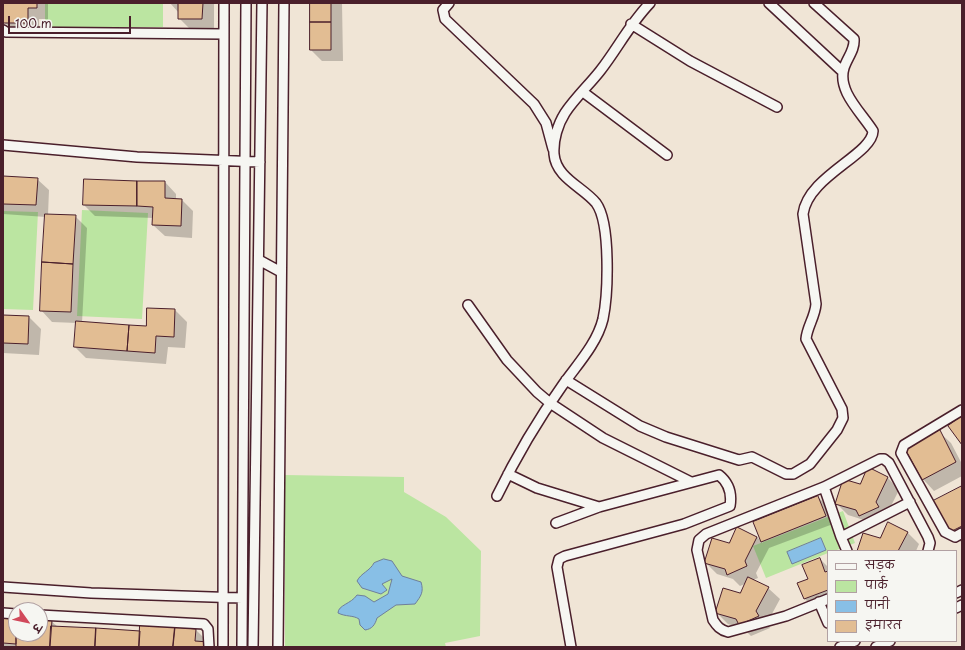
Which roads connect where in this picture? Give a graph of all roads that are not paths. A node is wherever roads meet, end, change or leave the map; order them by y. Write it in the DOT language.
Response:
graph roads {
  1 [pos="224,3"];
  2 [pos="246,3"];
  3 [pos="262,3"];
  4 [pos="284,3"];
  5 [pos="449,3"];
  6 [pos="650,3"];
  7 [pos="769,3"];
  8 [pos="814,3"];
  9 [pos="631,24"];
  10 [pos="3,30"];
  11 [pos="224,34"];
  12 [pos="843,72"];
  13 [pos="583,92"];
  14 [pos="778,107"];
  15 [pos="3,145"];
  16 [pos="554,154"];
  17 [pos="667,155"];
  18 [pos="223,161"];
  19 [pos="245,162"];
  20 [pos="260,162"];
  21 [pos="259,260"];
  22 [pos="277,270"];
  23 [pos="468,305"];
  24 [pos="566,380"];
  25 [pos="550,403"];
  26 [pos="962,410"];
  27 [pos="508,474"];
  28 [pos="691,482"];
  29 [pos="824,487"];
  30 [pos="497,496"];
  31 [pos="910,502"];
  32 [pos="599,507"];
  33 [pos="556,523"];
  34 [pos="962,533"];
  35 [pos="841,537"];
  36 [pos="847,550"];
  37 [pos="928,550"];
  38 [pos="3,587"];
  39 [pos="223,598"];
  40 [pos="242,598"];
  41 [pos="824,600"];
  42 [pos="48,615"];
  43 [pos="827,617"];
  44 [pos="852,642"];
  45 [pos="888,642"];
  46 [pos="209,647"];
  47 [pos="223,647"];
  48 [pos="242,647"];
  49 [pos="253,647"];
  50 [pos="278,647"];
  51 [pos="571,647"];
  52 [pos="839,647"];
  53 [pos="876,647"];
  1 -- 11 [label="street"];
  2 -- 19 [label="street"];
  3 -- 20 [label="street"];
  4 -- 22 [label="street"];
  5 -- 16 [label="street"];
  6 -- 9 [label="street"];
  7 -- 12 [label="street"];
  8 -- 12 [label="street"];
  9 -- 13 [label="street"];
  9 -- 14 [label="street"];
  10 -- 11 [label="street"];
  11 -- 18 [label="street"];
  12 -- 24 [label="street"];
  13 -- 16 [label="street"];
  13 -- 17 [label="street"];
  15 -- 18 [label="street"];
  16 -- 24 [label="street"];
  18 -- 19 [label="street"];
  18 -- 39 [label="street"];
  19 -- 20 [label="street"];
  19 -- 40 [label="street"];
  20 -- 21 [label="street"];
  21 -- 22 [label="street"];
  21 -- 49 [label="street"];
  22 -- 50 [label="street"];
  23 -- 25 [label="street"];
  24 -- 25 [label="street"];
  25 -- 27 [label="street"];
  25 -- 28 [label="street"];
  26 -- 34 [label="street"];
  27 -- 30 [label="street"];
  27 -- 32 [label="street"];
  28 -- 32 [label="street"];
  28 -- 51 [label="street"];
  29 -- 31 [label="street"];
  29 -- 35 [label="street"];
  29 -- 41 [label="street"];
  31 -- 35 [label="street"];
  31 -- 37 [label="street"];
  32 -- 33 [label="street"];
  35 -- 36 [label="street"];
  38 -- 39 [label="street"];
  39 -- 40 [label="street"];
  39 -- 47 [label="street"];
  40 -- 48 [label="street"];
  41 -- 43 [label="street"];
  42 -- 46 [label="street"];
  44 -- 52 [label="street"];
  45 -- 53 [label="street"];
}
